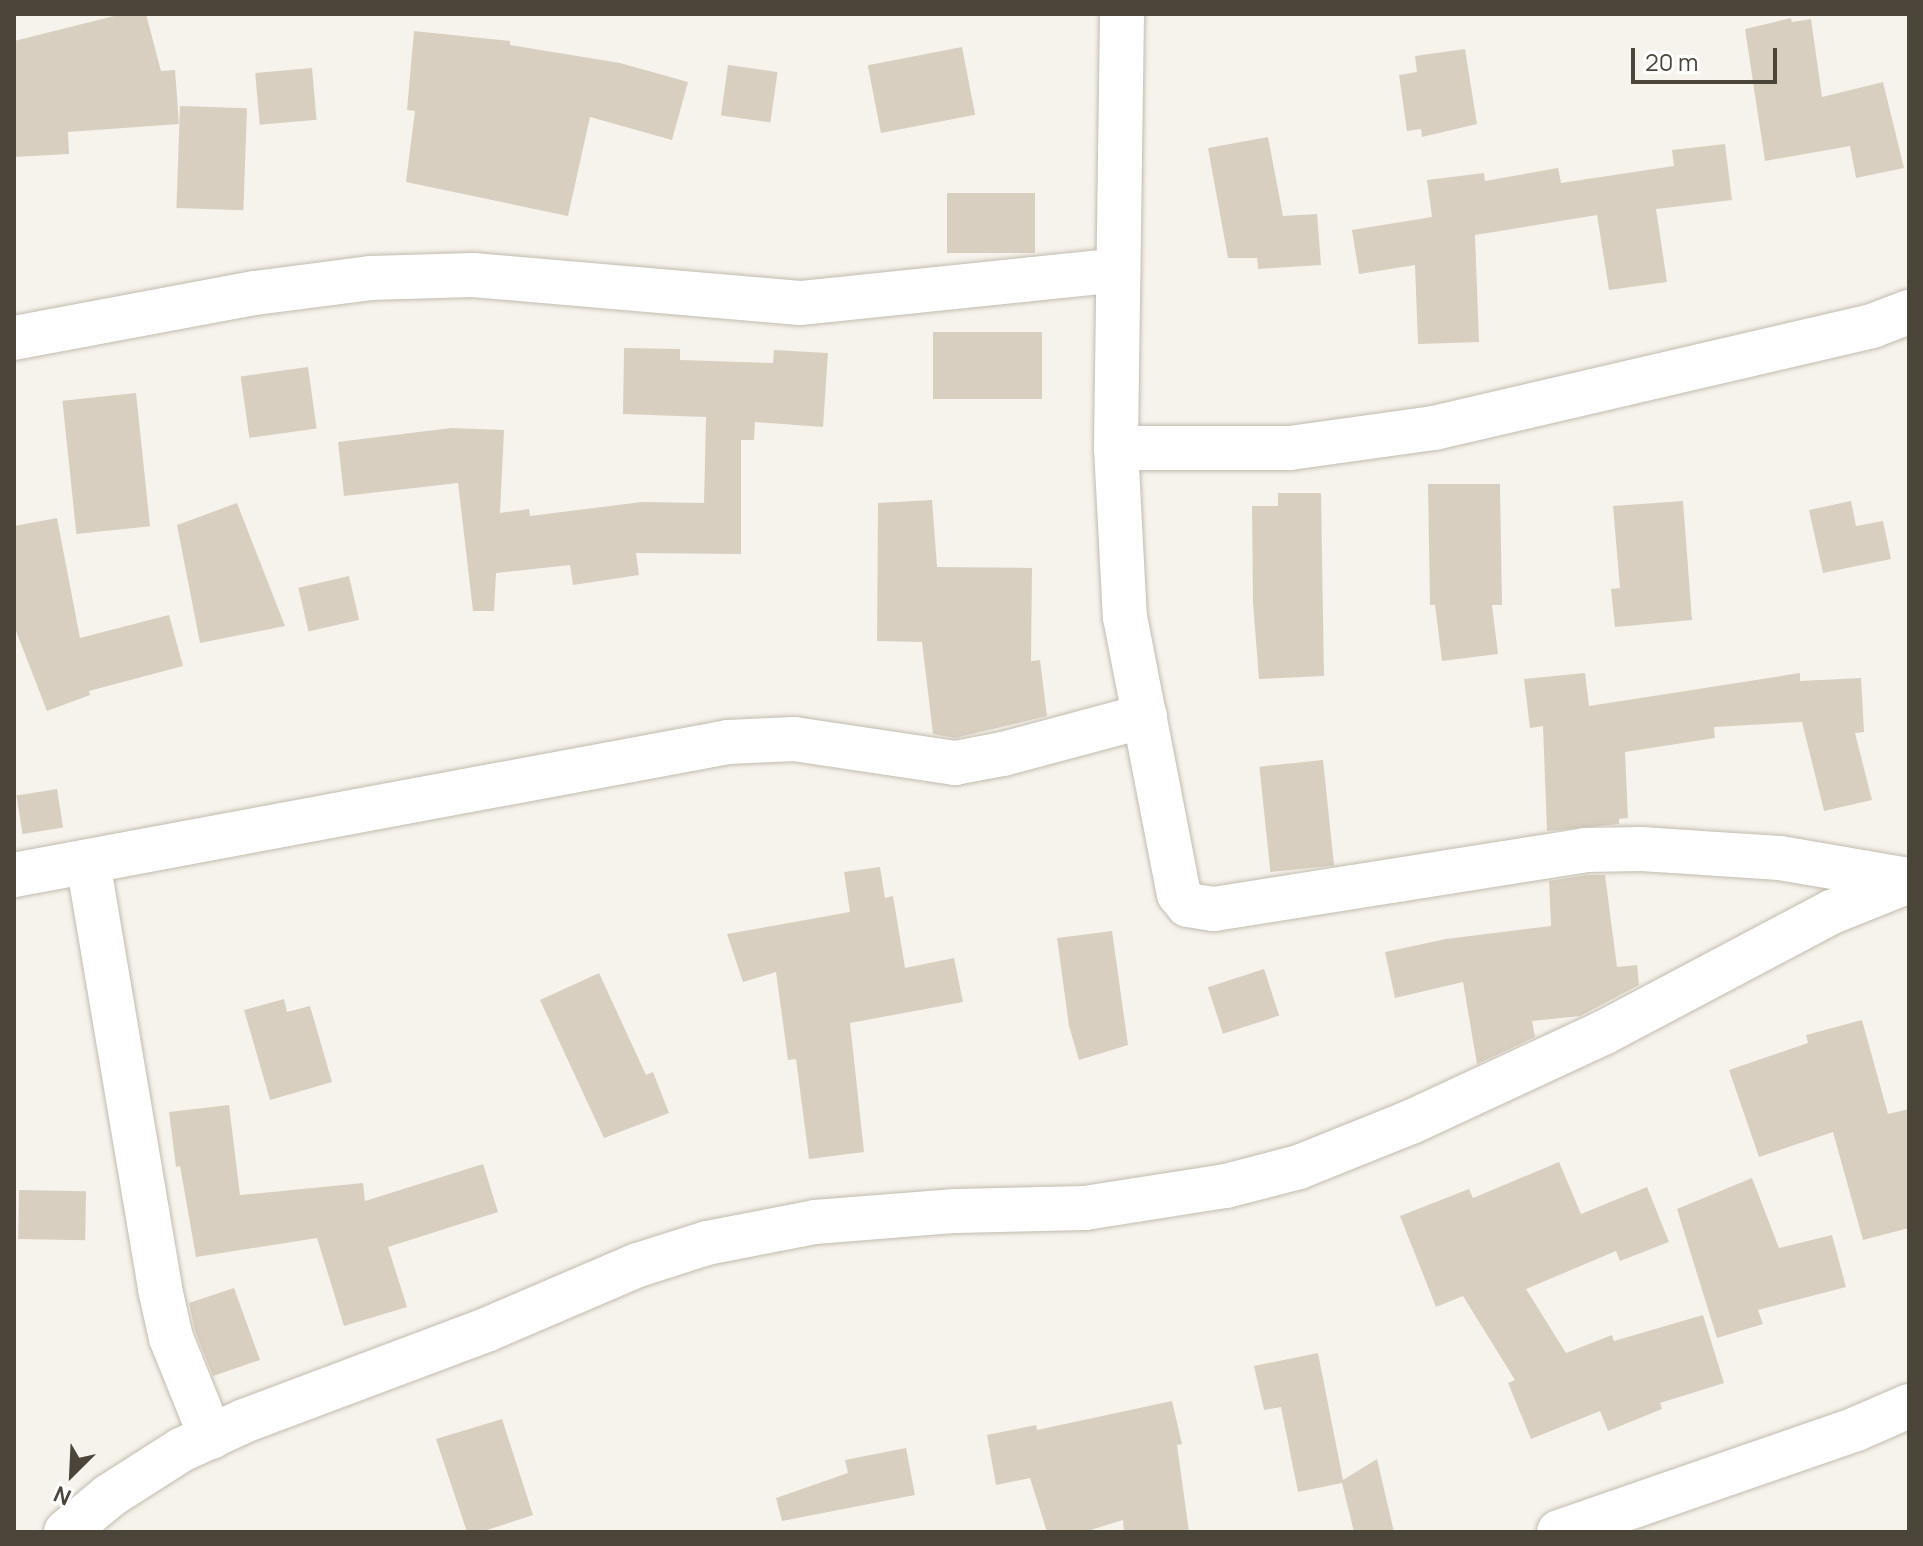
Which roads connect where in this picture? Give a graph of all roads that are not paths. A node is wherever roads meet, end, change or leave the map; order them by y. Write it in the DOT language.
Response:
graph roads {
  1 [pos="1122,14"];
  2 [pos="1118,270"];
  3 [pos="1909,312"];
  4 [pos="14,338"];
  5 [pos="1116,448"];
  6 [pos="1145,716"];
  7 [pos="88,862"];
  8 [pos="14,875"];
  9 [pos="1909,880"];
  10 [pos="1909,1406"];
  11 [pos="211,1437"];
  12 [pos="66,1532"];
  13 [pos="1559,1532"];
  1 -- 2 [label="street"];
  2 -- 4 [label="street"];
  2 -- 5 [label="street"];
  3 -- 5 [label="street"];
  5 -- 6 [label="street"];
  6 -- 7 [label="street"];
  6 -- 9 [label="street"];
  7 -- 8 [label="street"];
  7 -- 11 [label="street"];
  9 -- 11 [label="street"];
  10 -- 13 [label="street"];
  11 -- 12 [label="street"];
}
